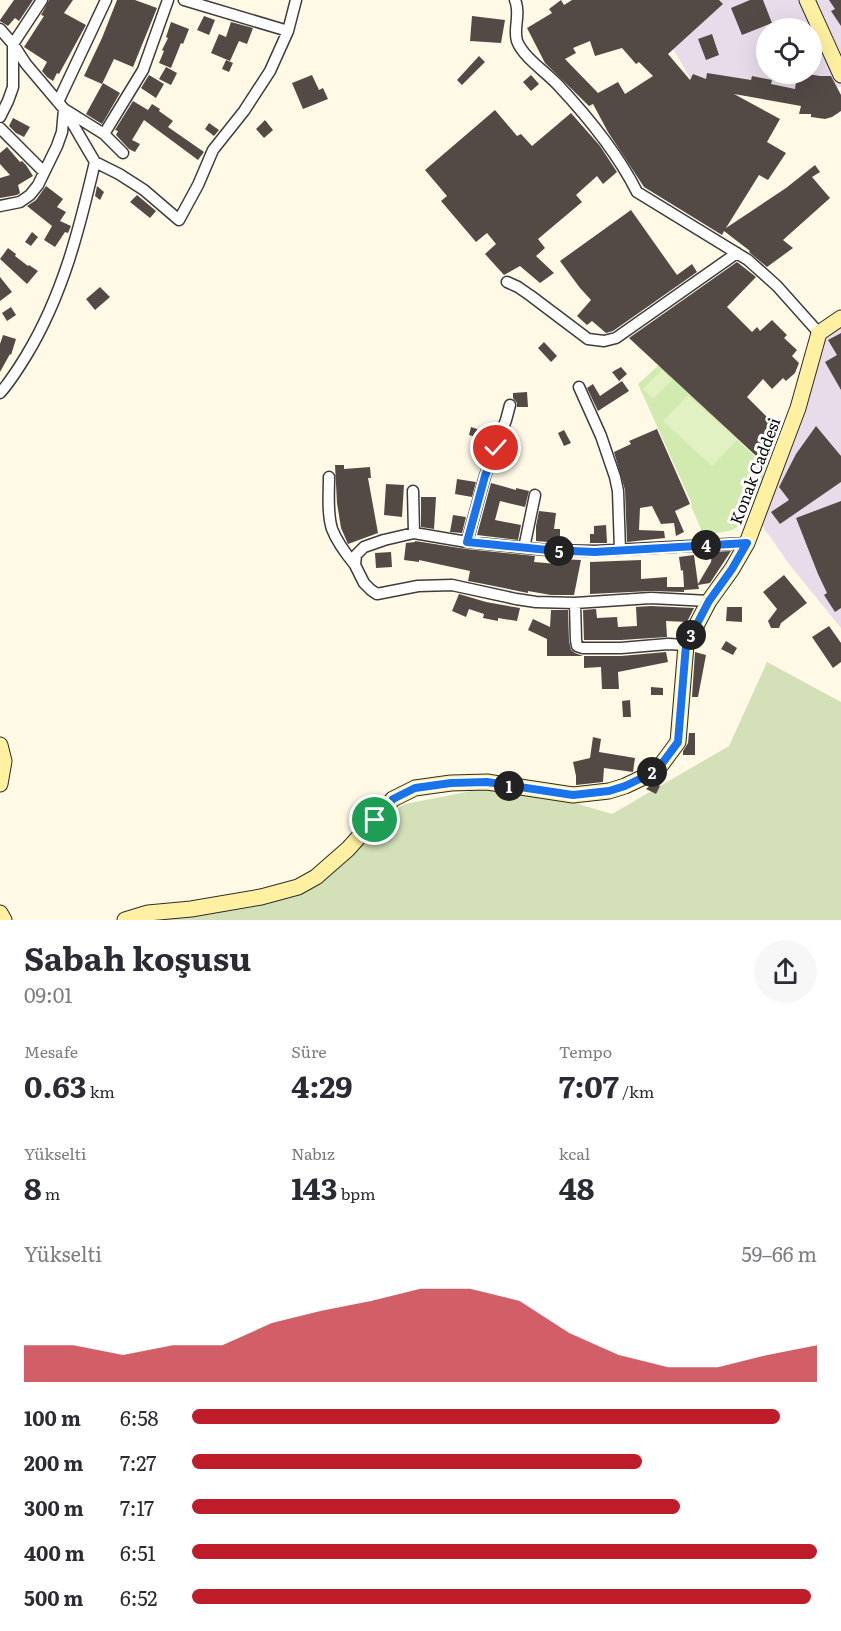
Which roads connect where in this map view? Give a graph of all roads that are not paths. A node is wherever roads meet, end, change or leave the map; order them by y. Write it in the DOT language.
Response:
graph roads {
  1 [pos="42,0"];
  2 [pos="106,0"];
  3 [pos="168,0"];
  4 [pos="184,0"];
  5 [pos="296,0"];
  6 [pos="515,0"];
  7 [pos="807,0"];
  8 [pos="0,29"];
  9 [pos="288,31"];
  10 [pos="13,44"];
  11 [pos="841,75"];
  12 [pos="61,106"];
  13 [pos="0,117"];
  14 [pos="0,128"];
  15 [pos="104,134"];
  16 [pos="123,153"];
  17 [pos="95,162"];
  18 [pos="44,172"];
  19 [pos="0,206"];
  20 [pos="737,254"];
  21 [pos="507,282"];
  22 [pos="841,318"];
  23 [pos="819,333"];
  24 [pos="579,387"];
  25 [pos="0,393"];
  26 [pos="510,405"];
  27 [pos="329,477"];
  28 [pos="413,491"];
  29 [pos="534,495"];
  30 [pos="414,533"];
  31 [pos="467,542"];
  32 [pos="747,543"];
  33 [pos="524,548"];
  34 [pos="620,550"];
  35 [pos="355,565"];
  36 [pos="709,601"];
  37 [pos="575,603"];
  38 [pos="686,645"];
  39 [pos="0,745"];
  40 [pos="0,784"];
  41 [pos="0,913"];
  42 [pos="4,920"];
  43 [pos="125,920"];
  1 -- 10 [label="street"];
  2 -- 12 [label="street"];
  3 -- 15 [label="street"];
  4 -- 9 [label="street"];
  5 -- 9 [label="street"];
  6 -- 20 [label="street"];
  7 -- 11 [label="street"];
  8 -- 10 [label="street"];
  9 -- 17 [label="street"];
  10 -- 12 [label="street"];
  10 -- 13 [label="street"];
  12 -- 15 [label="street"];
  12 -- 17 [label="street"];
  12 -- 18 [label="street"];
  14 -- 18 [label="street"];
  15 -- 16 [label="street"];
  17 -- 25 [label="street"];
  18 -- 19 [label="street"];
  20 -- 21 [label="street"];
  20 -- 23 [label="street"];
  22 -- 23 [label="street"];
  23 -- 32 [label="street, Konak Caddesi"];
  24 -- 34 [label="street"];
  26 -- 31 [label="street"];
  27 -- 35 [label="street"];
  28 -- 30 [label="street"];
  29 -- 33 [label="street"];
  30 -- 31 [label="street"];
  30 -- 35 [label="street"];
  31 -- 33 [label="street"];
  32 -- 34 [label="street"];
  32 -- 36 [label="street, Konak Caddesi"];
  33 -- 34 [label="street"];
  35 -- 37 [label="street"];
  36 -- 37 [label="street"];
  36 -- 38 [label="street, Konak Caddesi"];
  37 -- 38 [label="street"];
  38 -- 43 [label="street, Konak Caddesi"];
  39 -- 40 [label="street"];
  41 -- 42 [label="street"];
}
